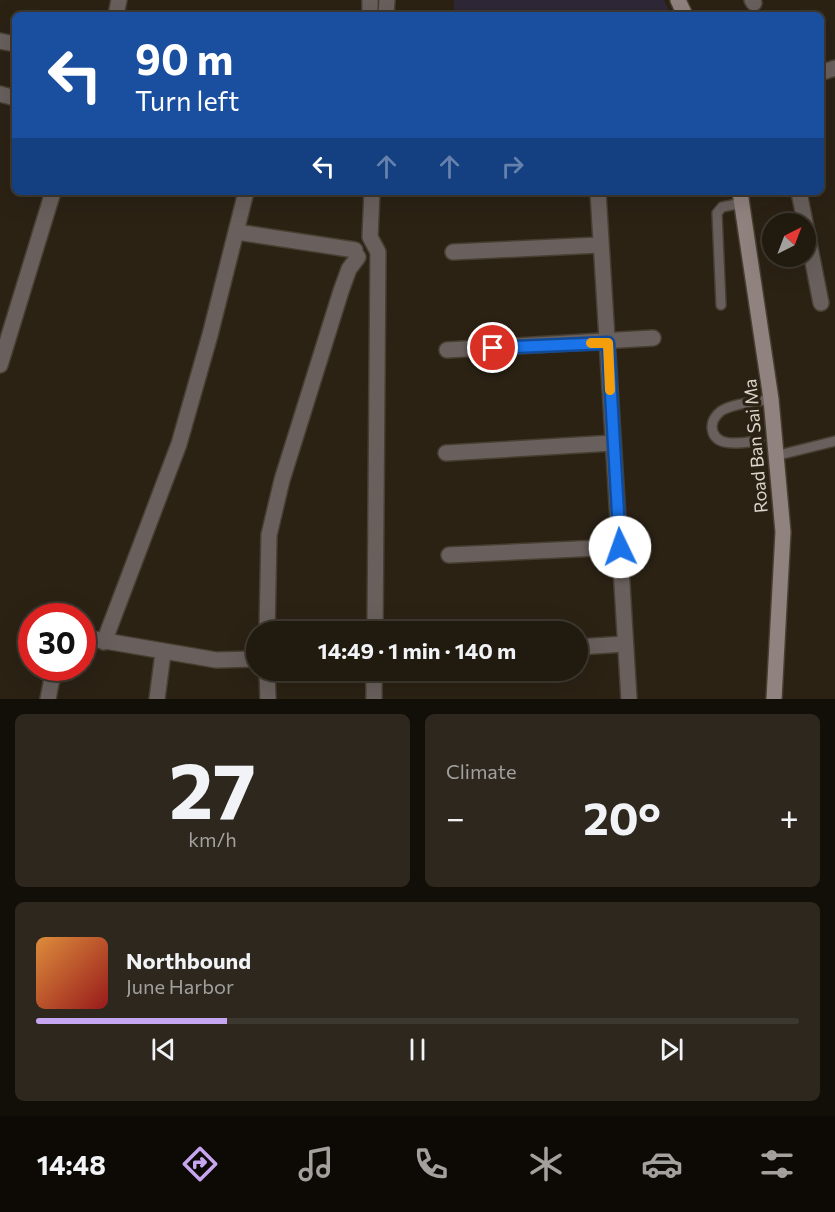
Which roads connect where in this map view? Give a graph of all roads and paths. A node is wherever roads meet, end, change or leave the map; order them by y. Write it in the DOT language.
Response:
graph roads {
  1 [pos="52,195"];
  2 [pos="245,195"];
  3 [pos="372,195"];
  4 [pos="598,195"];
  5 [pos="801,195"];
  6 [pos="741,197"];
  7 [pos="237,232"];
  8 [pos="370,237"];
  9 [pos="600,245"];
  10 [pos="453,252"];
  11 [pos="356,254"];
  12 [pos="376,258"];
  13 [pos="822,303"];
  14 [pos="722,305"];
  15 [pos="653,338"];
  16 [pos="608,343"];
  17 [pos="447,350"];
  18 [pos="0,365"];
  19 [pos="771,399"];
  20 [pos="759,441"];
  21 [pos="835,441"];
  22 [pos="613,443"];
  23 [pos="446,453"];
  24 [pos="775,456"];
  25 [pos="620,547"];
  26 [pos="449,555"];
  27 [pos="267,621"];
  28 [pos="375,621"];
  29 [pos="96,641"];
  30 [pos="104,642"];
  31 [pos="625,644"];
  32 [pos="588,646"];
  33 [pos="163,653"];
  34 [pos="246,659"];
  35 [pos="51,681"];
  36 [pos="267,681"];
  37 [pos="374,681"];
  38 [pos="48,699"];
  39 [pos="157,699"];
  40 [pos="268,699"];
  41 [pos="374,699"];
  42 [pos="629,699"];
  43 [pos="774,699"];
  1 -- 18 [label="street"];
  2 -- 7 [label="street"];
  3 -- 8 [label="street"];
  4 -- 9 [label="street"];
  5 -- 13 [label="street"];
  6 -- 14 [label="lane"];
  6 -- 19 [label="street, Road Ban Sai Ma"];
  7 -- 11 [label="street"];
  7 -- 30 [label="street"];
  8 -- 11 [label="street"];
  8 -- 12 [label="street"];
  9 -- 10 [label="street"];
  9 -- 16 [label="street"];
  11 -- 12 [label="street"];
  11 -- 27 [label="street"];
  12 -- 28 [label="street"];
  15 -- 16 [label="street"];
  16 -- 17 [label="street"];
  16 -- 22 [label="street"];
  19 -- 20 [label="lane"];
  19 -- 24 [label="street, Road Ban Sai Ma"];
  21 -- 24 [label="lane"];
  22 -- 23 [label="street"];
  22 -- 25 [label="street"];
  24 -- 43 [label="street, Road Ban Sai Ma"];
  25 -- 26 [label="street"];
  25 -- 31 [label="street"];
  29 -- 30 [label="street"];
  30 -- 33 [label="street"];
  31 -- 32 [label="street"];
  31 -- 42 [label="street"];
  33 -- 34 [label="street"];
  33 -- 39 [label="street"];
  35 -- 38 [label="street"];
  36 -- 40 [label="street"];
  37 -- 41 [label="street"];
}
